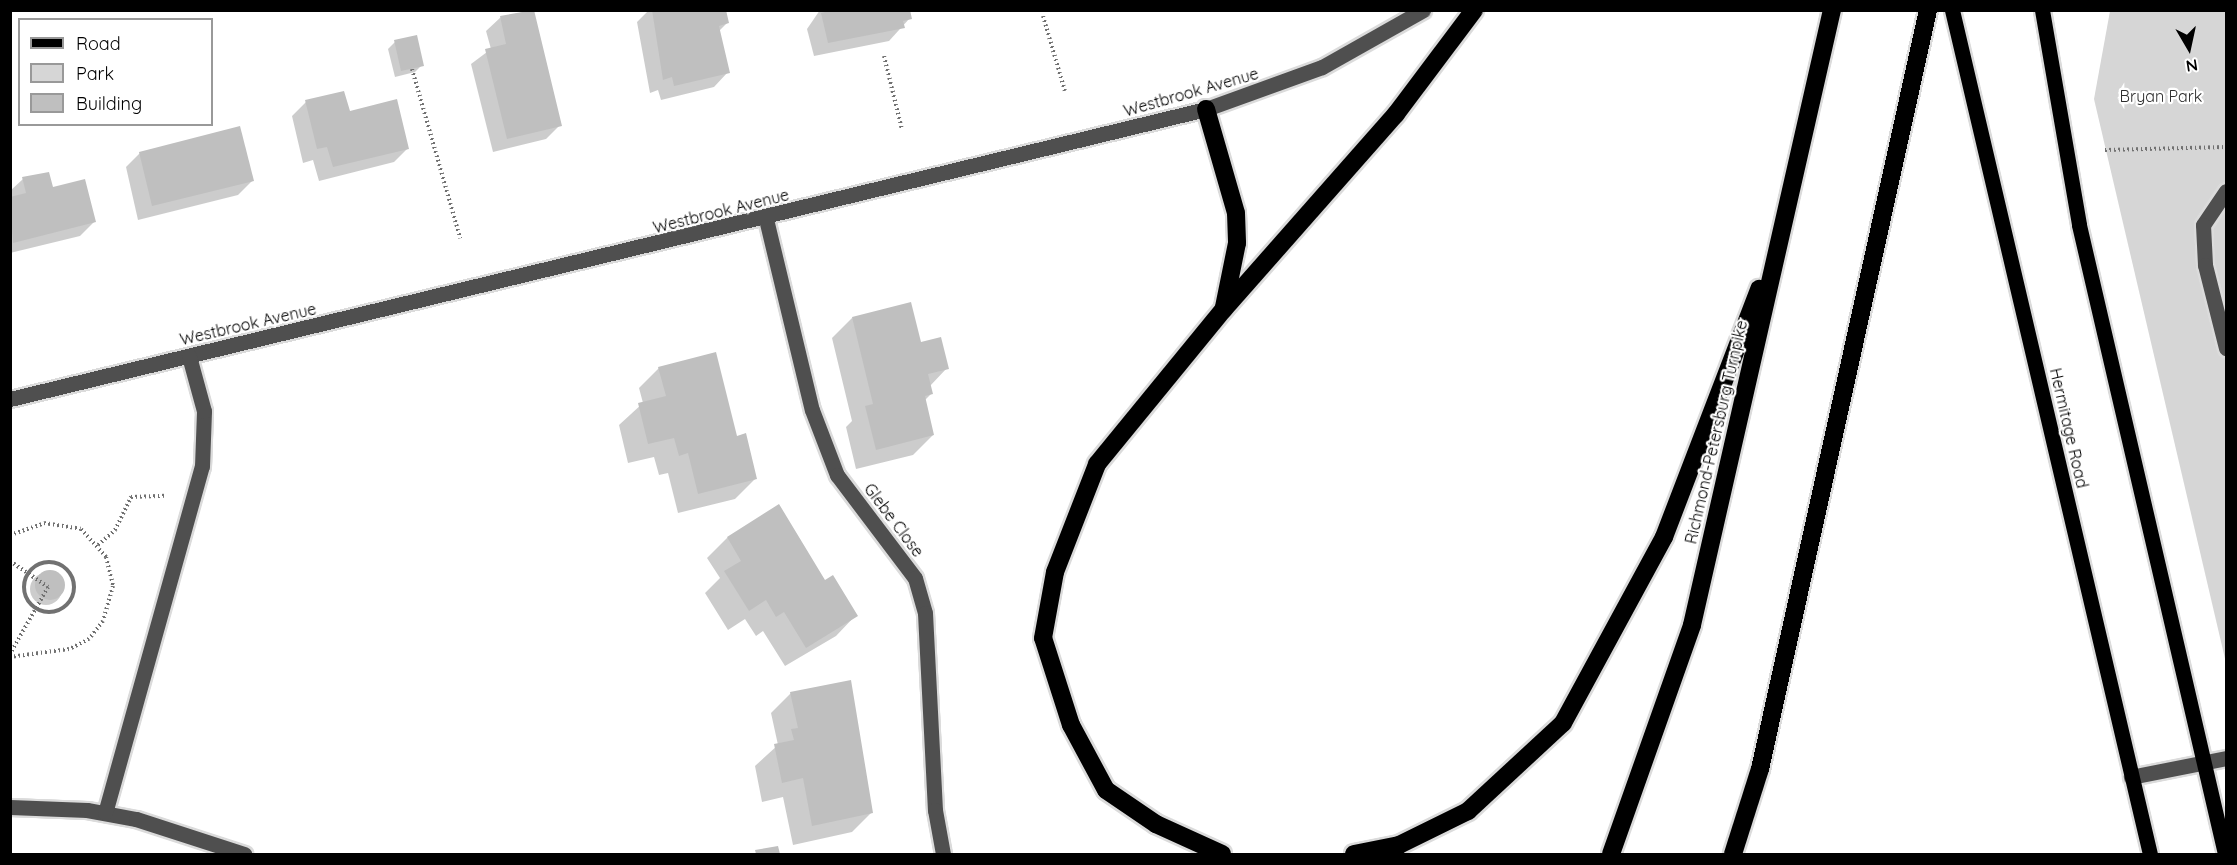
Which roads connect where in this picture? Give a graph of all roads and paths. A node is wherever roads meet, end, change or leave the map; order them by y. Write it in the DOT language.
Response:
graph roads {
  1 [pos="1423,10"];
  2 [pos="1474,10"];
  3 [pos="1832,10"];
  4 [pos="1928,10"];
  5 [pos="1952,10"];
  6 [pos="2042,10"];
  7 [pos="1043,16"];
  8 [pos="884,56"];
  9 [pos="412,69"];
  10 [pos="1065,91"];
  11 [pos="1206,110"];
  12 [pos="902,130"];
  13 [pos="2226,147"];
  14 [pos="2105,150"];
  15 [pos="2226,191"];
  16 [pos="1786,213"];
  17 [pos="766,219"];
  18 [pos="460,237"];
  19 [pos="1224,309"];
  20 [pos="2226,348"];
  21 [pos="189,356"];
  22 [pos="10,399"];
  23 [pos="171,497"];
  24 [pos="10,535"];
  25 [pos="98,545"];
  26 [pos="10,561"];
  27 [pos="28,573"];
  28 [pos="36,609"];
  29 [pos="10,656"];
  30 [pos="2226,758"];
  31 [pos="2203,763"];
  32 [pos="2131,777"];
  33 [pos="10,807"];
  34 [pos="105,813"];
  35 [pos="244,855"];
  36 [pos="943,855"];
  37 [pos="1222,855"];
  38 [pos="1354,855"];
  39 [pos="1611,855"];
  40 [pos="1733,855"];
  41 [pos="2150,855"];
  42 [pos="2225,855"];
  1 -- 11 [label="street, Westbrook Avenue"];
  2 -- 19 [label="highway"];
  3 -- 16 [label="highway, Richmond-Petersburg Turnpike"];
  4 -- 40 [label="highway"];
  5 -- 32 [label="main road, Hermitage Road"];
  6 -- 31 [label="main road"];
  7 -- 10 [label="path"];
  8 -- 12 [label="path"];
  9 -- 18 [label="path"];
  11 -- 17 [label="street, Westbrook Avenue"];
  11 -- 19 [label="highway"];
  13 -- 14 [label="path"];
  15 -- 20 [label="street"];
  16 -- 38 [label="highway"];
  16 -- 39 [label="highway, Richmond-Petersburg Turnpike"];
  17 -- 21 [label="street, Westbrook Avenue"];
  17 -- 36 [label="street, Glebe Close"];
  19 -- 37 [label="highway"];
  21 -- 22 [label="street, Westbrook Avenue"];
  21 -- 34 [label="street"];
  23 -- 25 [label="path"];
  24 -- 25 [label="path"];
  25 -- 29 [label="path"];
  26 -- 27 [label="path"];
  27 -- 28 [label="path"];
  27 -- 28 [label="path"];
  27 -- 28 [label="path"];
  28 -- 29 [label="path"];
  30 -- 31 [label="street"];
  31 -- 32 [label="street"];
  31 -- 42 [label="main road"];
  32 -- 41 [label="main road, Hermitage Road"];
  33 -- 34 [label="street"];
  34 -- 35 [label="street"];
}
